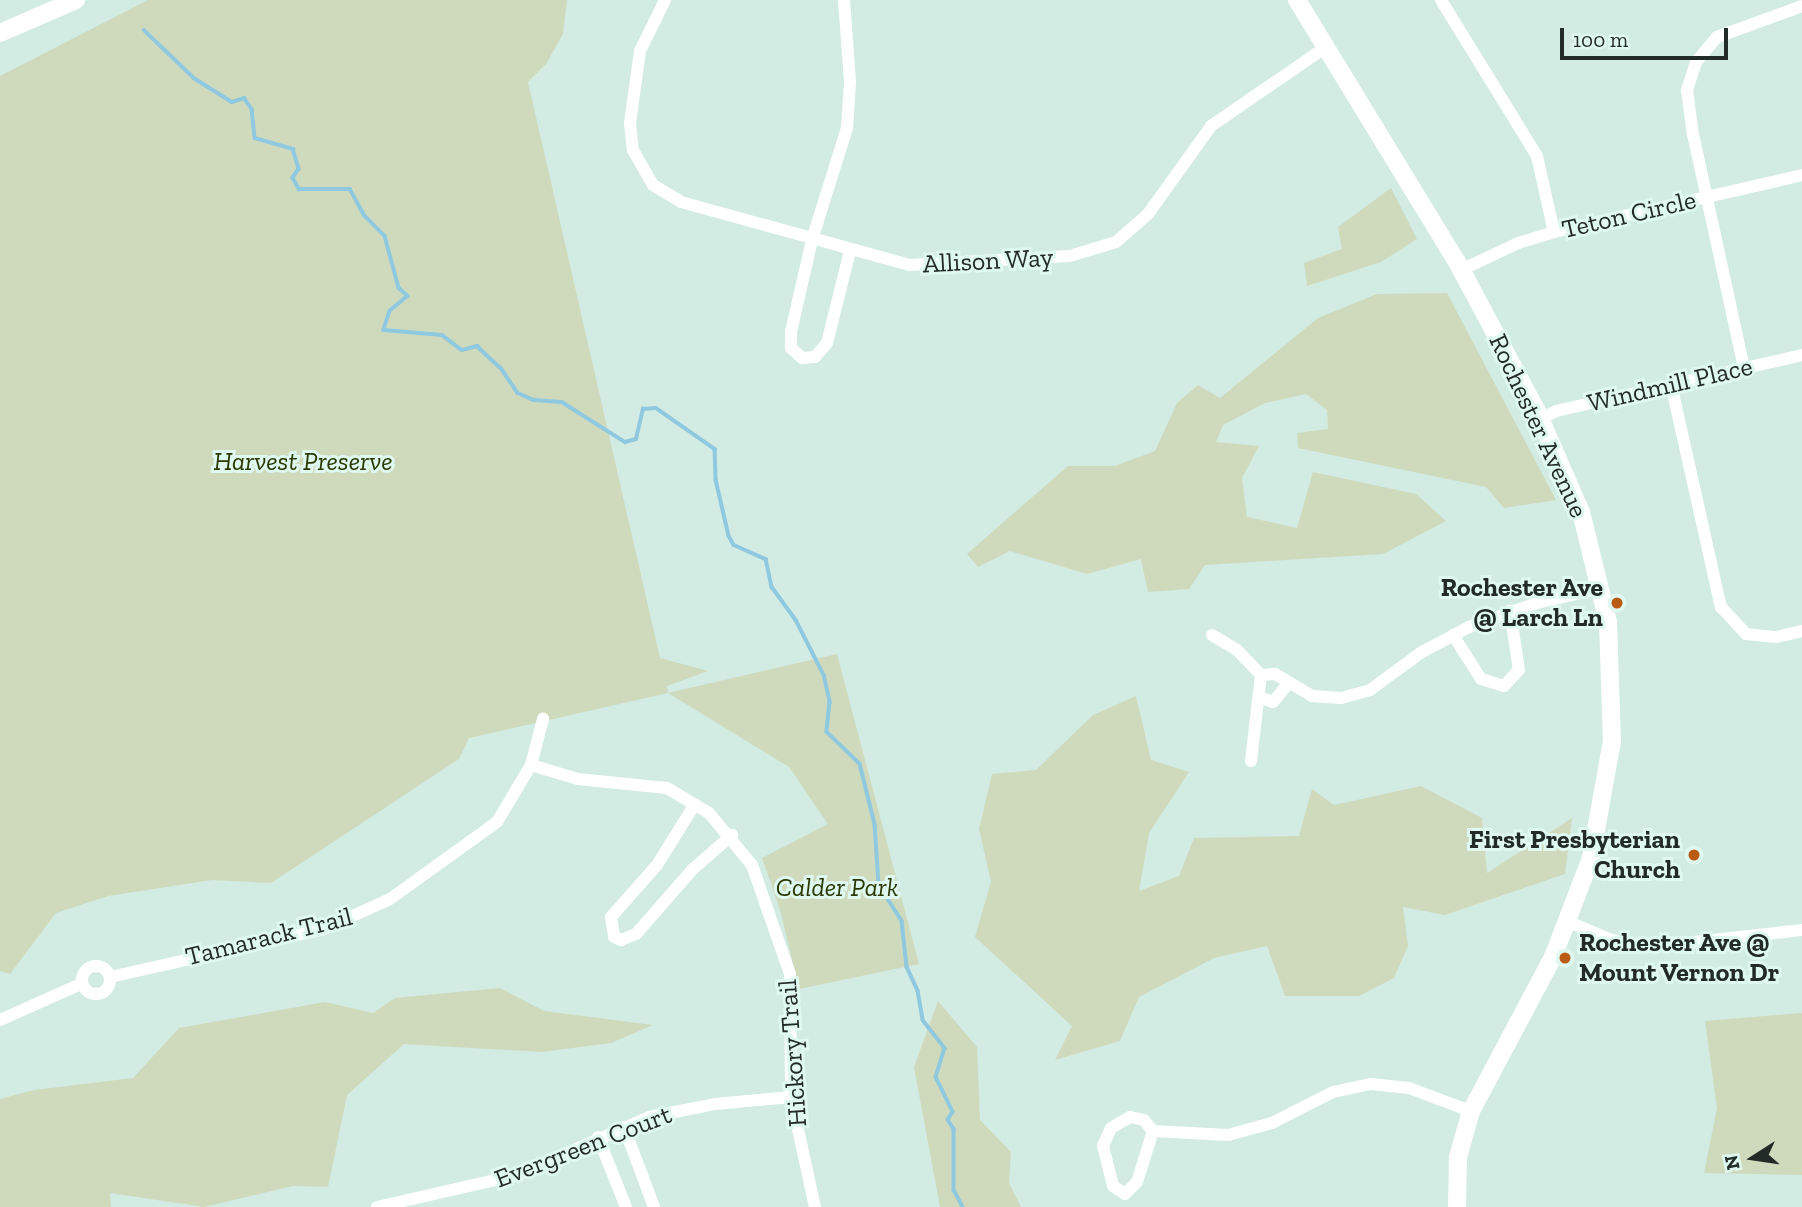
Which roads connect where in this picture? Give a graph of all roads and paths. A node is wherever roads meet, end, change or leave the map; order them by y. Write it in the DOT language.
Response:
graph roads {
  1 [pos="76,0"];
  2 [pos="665,0"];
  3 [pos="844,0"];
  4 [pos="1297,0"];
  5 [pos="1441,0"];
  6 [pos="1802,6"];
  7 [pos="0,33"];
  8 [pos="1326,47"];
  9 [pos="1802,175"];
  10 [pos="1707,198"];
  11 [pos="1554,232"];
  12 [pos="812,240"];
  13 [pos="850,251"];
  14 [pos="1461,270"];
  15 [pos="1802,355"];
  16 [pos="1744,368"];
  17 [pos="1671,384"];
  18 [pos="1541,419"];
  19 [pos="1602,588"];
  20 [pos="1510,611"];
  21 [pos="1802,631"];
  22 [pos="1212,635"];
  23 [pos="1453,635"];
  24 [pos="1261,675"];
  25 [pos="1288,684"];
  26 [pos="1259,697"];
  27 [pos="543,719"];
  28 [pos="1251,761"];
  29 [pos="531,765"];
  30 [pos="695,804"];
  31 [pos="732,835"];
  32 [pos="1569,922"];
  33 [pos="1802,930"];
  34 [pos="110,977"];
  35 [pos="82,984"];
  36 [pos="0,1020"];
  37 [pos="791,1097"];
  38 [pos="1471,1111"];
  39 [pos="624,1127"];
  40 [pos="1153,1131"];
  41 [pos="598,1137"];
  42 [pos="377,1207"];
  43 [pos="626,1207"];
  44 [pos="654,1207"];
  45 [pos="815,1207"];
  46 [pos="1457,1207"];
  1 -- 7 [label="main road"];
  2 -- 12 [label="street, Allison Way"];
  3 -- 12 [label="street"];
  4 -- 8 [label="main road, Rochester Avenue"];
  5 -- 11 [label="street"];
  6 -- 10 [label="street"];
  8 -- 13 [label="street, Allison Way"];
  8 -- 14 [label="main road, Rochester Avenue"];
  9 -- 10 [label="street, Teton Circle"];
  10 -- 11 [label="street, Teton Circle"];
  10 -- 16 [label="street"];
  11 -- 14 [label="street, Teton Circle"];
  12 -- 13 [label="street, Allison Way"];
  12 -- 13 [label="street"];
  14 -- 18 [label="main road, Rochester Avenue"];
  15 -- 16 [label="street, Windmill Place"];
  16 -- 17 [label="street, Windmill Place"];
  17 -- 18 [label="street, Windmill Place"];
  17 -- 21 [label="street"];
  18 -- 19 [label="main road, Rochester Avenue"];
  19 -- 20 [label="street"];
  19 -- 32 [label="main road, Rochester Avenue"];
  20 -- 23 [label="street"];
  20 -- 23 [label="street"];
  22 -- 24 [label="street"];
  23 -- 25 [label="street"];
  24 -- 25 [label="street"];
  24 -- 26 [label="street"];
  25 -- 26 [label="street"];
  26 -- 28 [label="street"];
  27 -- 29 [label="street, Tamarack Trail"];
  29 -- 30 [label="street, Hickory Trail"];
  29 -- 34 [label="street, Tamarack Trail"];
  30 -- 31 [label="street, Hickory Trail"];
  30 -- 31 [label="street"];
  31 -- 37 [label="street, Hickory Trail"];
  32 -- 33 [label="street"];
  32 -- 38 [label="main road, Rochester Avenue"];
  34 -- 35 [label="street, Tamarack Trail"];
  34 -- 35 [label="street, Tamarack Trail"];
  35 -- 36 [label="street, Tamarack Trail"];
  37 -- 39 [label="street, Evergreen Court"];
  37 -- 45 [label="street, Hickory Trail"];
  38 -- 40 [label="street"];
  38 -- 46 [label="main road, Rochester Avenue"];
  39 -- 41 [label="street, Evergreen Court"];
  39 -- 44 [label="street"];
  40 -- 40 [label="street"];
  41 -- 42 [label="street, Evergreen Court"];
  41 -- 43 [label="street"];
}
